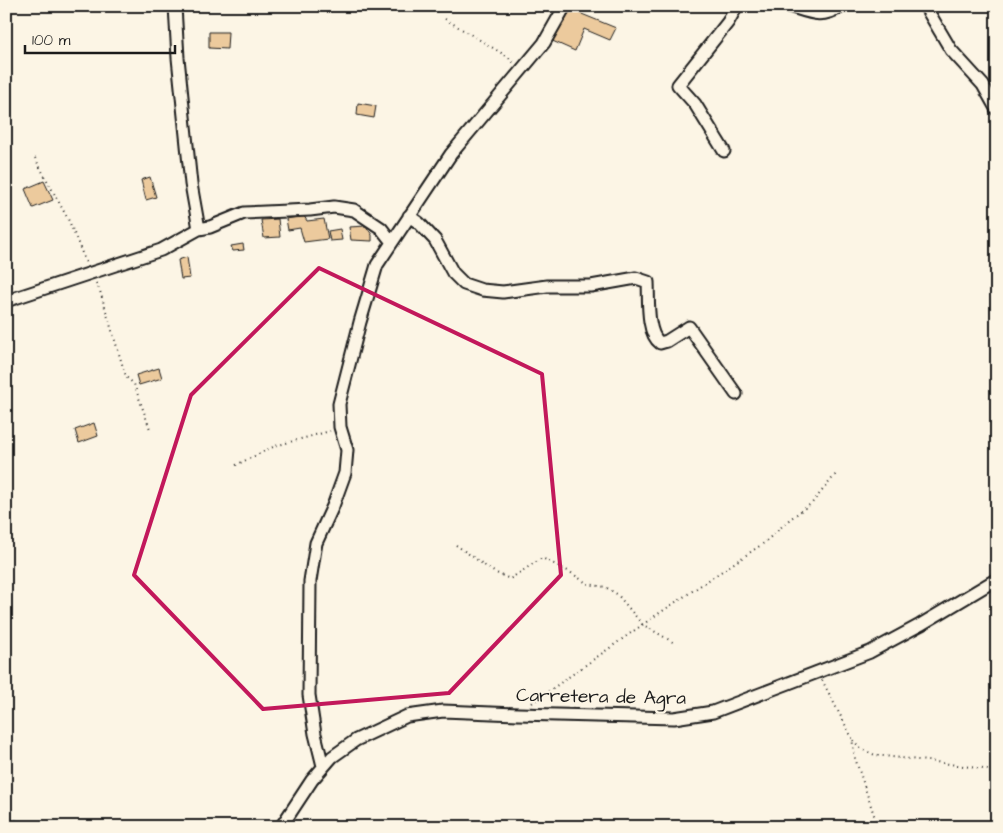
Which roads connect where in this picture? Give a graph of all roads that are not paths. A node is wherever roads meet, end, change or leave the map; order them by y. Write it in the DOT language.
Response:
graph roads {
  1 [pos="175,6"];
  2 [pos="565,6"];
  3 [pos="737,6"];
  4 [pos="789,6"];
  5 [pos="842,6"];
  6 [pos="925,6"];
  7 [pos="997,110"];
  8 [pos="724,151"];
  9 [pos="409,216"];
  10 [pos="199,229"];
  11 [pos="392,242"];
  12 [pos="6,301"];
  13 [pos="736,394"];
  14 [pos="997,579"];
  15 [pos="323,766"];
  16 [pos="281,827"];
  1 -- 10 [label="street"];
  2 -- 9 [label="street"];
  3 -- 8 [label="street"];
  4 -- 5 [label="street"];
  6 -- 7 [label="street"];
  9 -- 11 [label="street"];
  9 -- 13 [label="street"];
  10 -- 11 [label="street"];
  10 -- 12 [label="street"];
  11 -- 15 [label="street"];
  14 -- 15 [label="street, Carretera de Agra"];
  15 -- 16 [label="street, Carretera de Agra"];
}
